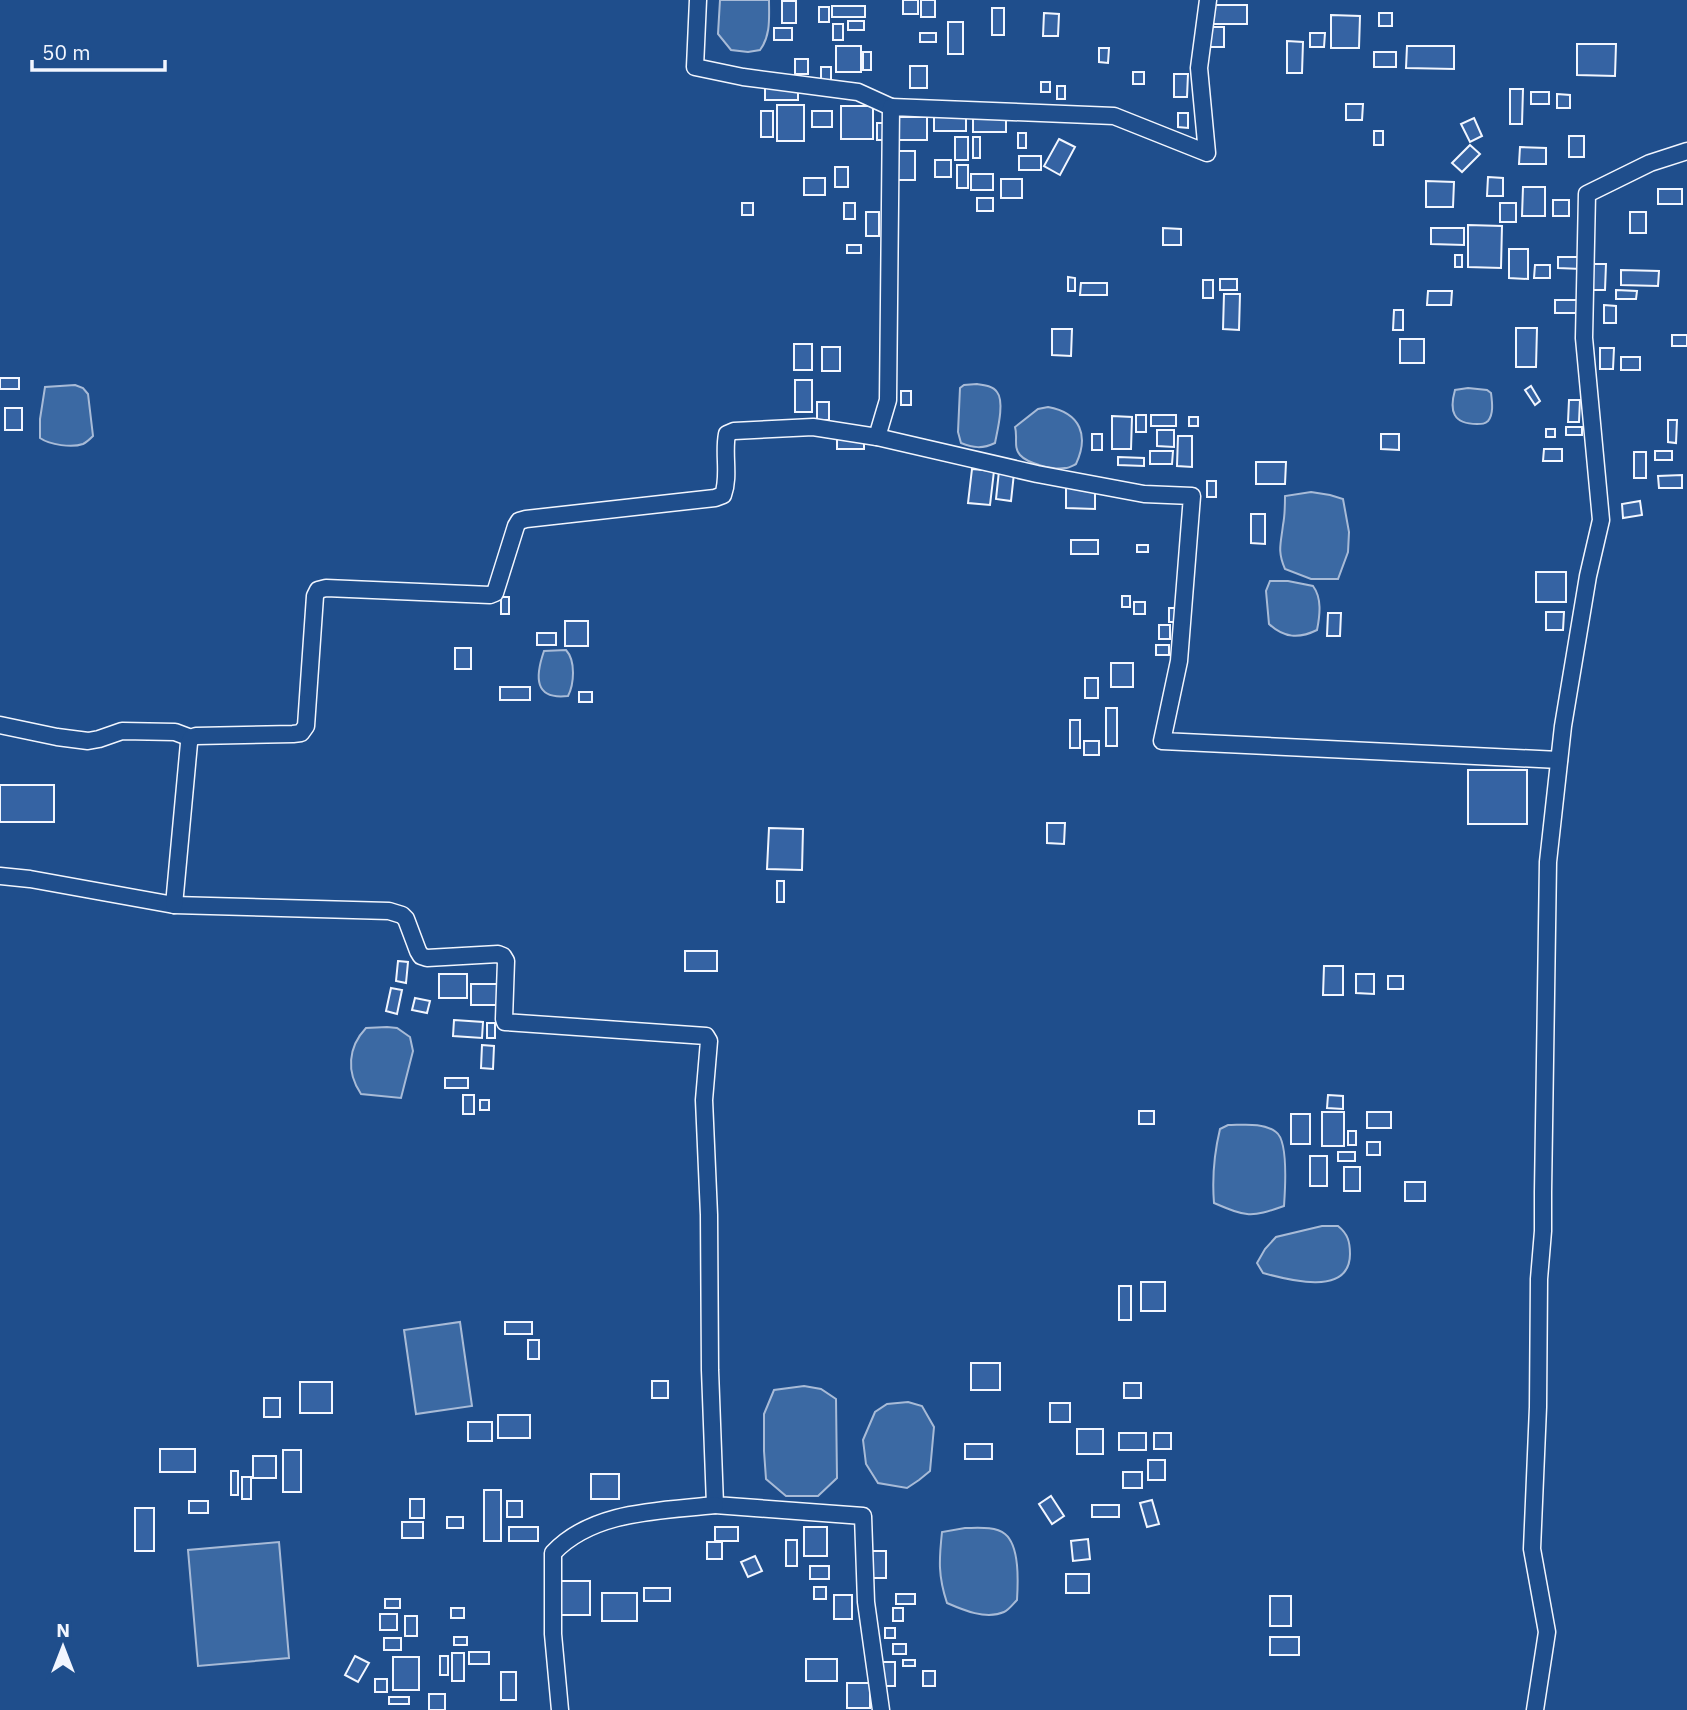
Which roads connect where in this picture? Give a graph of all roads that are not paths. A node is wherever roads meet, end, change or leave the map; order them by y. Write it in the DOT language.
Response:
graph roads {
  1 [pos="698,0"];
  2 [pos="1208,0"];
  3 [pos="891,107"];
  4 [pos="1687,151"];
  5 [pos="877,437"];
  6 [pos="0,725"];
  7 [pos="191,738"];
  8 [pos="1559,760"];
  9 [pos="0,876"];
  10 [pos="174,905"];
  11 [pos="716,1505"];
  12 [pos="560,1710"];
  13 [pos="881,1710"];
  14 [pos="1535,1710"];
  1 -- 3 [label="street"];
  2 -- 3 [label="street"];
  3 -- 5 [label="street"];
  4 -- 8 [label="street"];
  5 -- 7 [label="street"];
  5 -- 8 [label="street"];
  6 -- 7 [label="street"];
  7 -- 10 [label="street"];
  8 -- 14 [label="street"];
  9 -- 10 [label="street"];
  10 -- 11 [label="street"];
  11 -- 12 [label="street"];
  11 -- 13 [label="street"];
}
